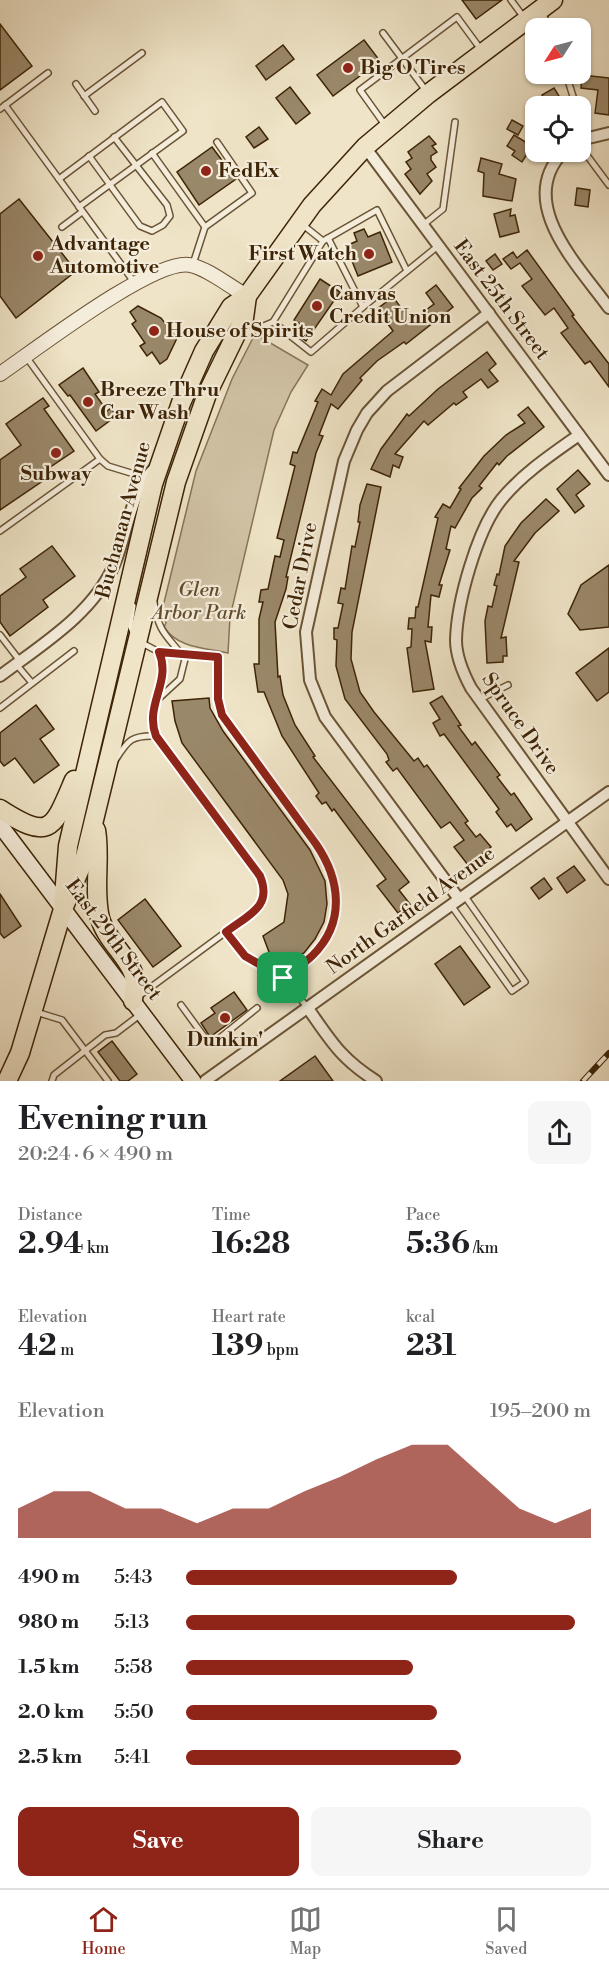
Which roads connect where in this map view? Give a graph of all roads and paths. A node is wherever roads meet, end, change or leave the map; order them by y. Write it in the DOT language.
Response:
graph roads {
  1 [pos="510,0"];
  2 [pos="539,10"];
  3 [pos="383,33"];
  4 [pos="482,52"];
  5 [pos="142,53"];
  6 [pos="402,59"];
  7 [pos="48,73"];
  8 [pos="76,84"];
  9 [pos="428,94"];
  10 [pos="84,96"];
  11 [pos="2,107"];
  12 [pos="95,111"];
  13 [pos="455,122"];
  14 [pos="386,127"];
  15 [pos="609,134"];
  16 [pos="114,137"];
  17 [pos="591,139"];
  18 [pos="217,142"];
  19 [pos="365,147"];
  20 [pos="152,153"];
  21 [pos="89,156"];
  22 [pos="591,156"];
  23 [pos="556,162"];
  24 [pos="136,165"];
  25 [pos="58,179"];
  26 [pos="109,184"];
  27 [pos="609,185"];
  28 [pos="81,209"];
  29 [pos="299,222"];
  30 [pos="423,225"];
  31 [pos="62,227"];
  32 [pos="205,227"];
  33 [pos="326,239"];
  34 [pos="438,246"];
  35 [pos="192,266"];
  36 [pos="407,271"];
  37 [pos="135,284"];
  38 [pos="247,296"];
  39 [pos="363,307"];
  40 [pos="609,308"];
  41 [pos="489,313"];
  42 [pos="273,322"];
  43 [pos="233,340"];
  44 [pos="26,356"];
  45 [pos="0,374"];
  46 [pos="579,435"];
  47 [pos="100,459"];
  48 [pos="151,472"];
  49 [pos="609,475"];
  50 [pos="149,501"];
  51 [pos="0,531"];
  52 [pos="152,581"];
  53 [pos="0,635"];
  54 [pos="137,640"];
  55 [pos="74,651"];
  56 [pos="159,652"];
  57 [pos="180,652"];
  58 [pos="18,663"];
  59 [pos="0,676"];
  60 [pos="32,684"];
  61 [pos="508,685"];
  62 [pos="478,700"];
  63 [pos="154,703"];
  64 [pos="0,708"];
  65 [pos="97,726"];
  66 [pos="156,736"];
  67 [pos="105,776"];
  68 [pos="609,792"];
  69 [pos="0,810"];
  70 [pos="568,821"];
  71 [pos="95,823"];
  72 [pos="0,825"];
  73 [pos="609,879"];
  74 [pos="458,900"];
  75 [pos="63,909"];
  76 [pos="226,932"];
  77 [pos="283,978"];
  78 [pos="181,1005"];
  79 [pos="137,1007"];
  80 [pos="307,1007"];
  81 [pos="256,1008"];
  82 [pos="33,1012"];
  83 [pos="85,1051"];
  84 [pos="7,1081"];
  85 [pos="52,1081"];
  86 [pos="108,1081"];
  87 [pos="193,1081"];
  88 [pos="205,1081"];
  89 [pos="376,1081"];
  1 -- 2 [label="lane"];
  2 -- 4 [label="highway"];
  3 -- 6 [label="lane"];
  4 -- 6 [label="lane"];
  4 -- 9 [label="highway"];
  5 -- 10 [label="lane"];
  6 -- 9 [label="lane"];
  6 -- 14 [label="lane"];
  7 -- 11 [label="lane"];
  8 -- 10 [label="lane"];
  9 -- 14 [label="highway"];
  10 -- 12 [label="lane"];
  11 -- 25 [label="lane"];
  13 -- 30 [label="lane"];
  14 -- 19 [label="highway"];
  15 -- 17 [label="street"];
  16 -- 20 [label="lane"];
  16 -- 21 [label="lane"];
  16 -- 24 [label="lane"];
  18 -- 32 [label="lane"];
  19 -- 29 [label="highway"];
  19 -- 30 [label="street, East 25th Street"];
  20 -- 24 [label="lane"];
  20 -- 32 [label="lane"];
  21 -- 25 [label="lane"];
  21 -- 26 [label="lane"];
  22 -- 27 [label="lane"];
  23 -- 40 [label="street"];
  24 -- 26 [label="lane"];
  24 -- 26 [label="lane"];
  25 -- 28 [label="lane"];
  26 -- 28 [label="lane"];
  28 -- 31 [label="lane"];
  28 -- 37 [label="lane"];
  29 -- 33 [label="lane"];
  29 -- 38 [label="highway"];
  30 -- 34 [label="street, East 25th Street"];
  32 -- 35 [label="lane"];
  33 -- 36 [label="lane"];
  33 -- 39 [label="lane"];
  33 -- 42 [label="lane"];
  34 -- 36 [label="lane"];
  34 -- 41 [label="street, East 25th Street"];
  35 -- 37 [label="street"];
  35 -- 38 [label="street"];
  36 -- 39 [label="lane"];
  37 -- 44 [label="street"];
  38 -- 43 [label="highway, Buchanan Avenue"];
  38 -- 48 [label="highway, Buchanan Avenue"];
  39 -- 42 [label="lane"];
  41 -- 46 [label="street, East 25th Street"];
  41 -- 74 [label="street, Cedar Drive"];
  42 -- 43 [label="lane"];
  43 -- 52 [label="highway, Buchanan Avenue"];
  44 -- 45 [label="street"];
  44 -- 47 [label="lane"];
  46 -- 49 [label="street, East 25th Street"];
  46 -- 62 [label="street, Spruce Drive"];
  47 -- 48 [label="lane"];
  47 -- 51 [label="lane"];
  48 -- 50 [label="highway, Buchanan Avenue"];
  48 -- 58 [label="street"];
  50 -- 54 [label="lane"];
  50 -- 65 [label="highway, Buchanan Avenue"];
  52 -- 54 [label="highway, Buchanan Avenue"];
  52 -- 57 [label="lane"];
  53 -- 58 [label="lane"];
  54 -- 56 [label="lane"];
  54 -- 67 [label="highway, Buchanan Avenue"];
  55 -- 60 [label="lane"];
  56 -- 57 [label="lane"];
  56 -- 63 [label="lane"];
  57 -- 63 [label="lane"];
  57 -- 77 [label="lane"];
  58 -- 59 [label="street"];
  58 -- 60 [label="lane"];
  60 -- 64 [label="lane"];
  61 -- 62 [label="lane"];
  62 -- 70 [label="street, Spruce Drive"];
  63 -- 66 [label="lane"];
  65 -- 69 [label="highway"];
  65 -- 75 [label="highway, Buchanan Avenue"];
  66 -- 67 [label="lane"];
  66 -- 76 [label="lane"];
  67 -- 71 [label="highway, Buchanan Avenue"];
  68 -- 70 [label="street, North Garfield Avenue"];
  70 -- 73 [label="street, Spruce Drive"];
  70 -- 74 [label="street, North Garfield Avenue"];
  71 -- 75 [label="highway, Buchanan Avenue"];
  71 -- 79 [label="highway"];
  72 -- 75 [label="main road, East 29th Street"];
  74 -- 74 [label="lane"];
  74 -- 80 [label="street, North Garfield Avenue"];
  75 -- 79 [label="main road, East 29th Street"];
  75 -- 82 [label="highway, Buchanan Avenue"];
  76 -- 77 [label="lane"];
  76 -- 79 [label="lane"];
  77 -- 80 [label="lane"];
  78 -- 81 [label="lane"];
  79 -- 83 [label="lane"];
  79 -- 87 [label="main road, East 29th Street"];
  80 -- 88 [label="street, North Garfield Avenue"];
  80 -- 89 [label="street"];
  82 -- 83 [label="lane"];
  82 -- 84 [label="highway, Buchanan Avenue"];
  83 -- 85 [label="lane"];
  83 -- 86 [label="lane"];
}
